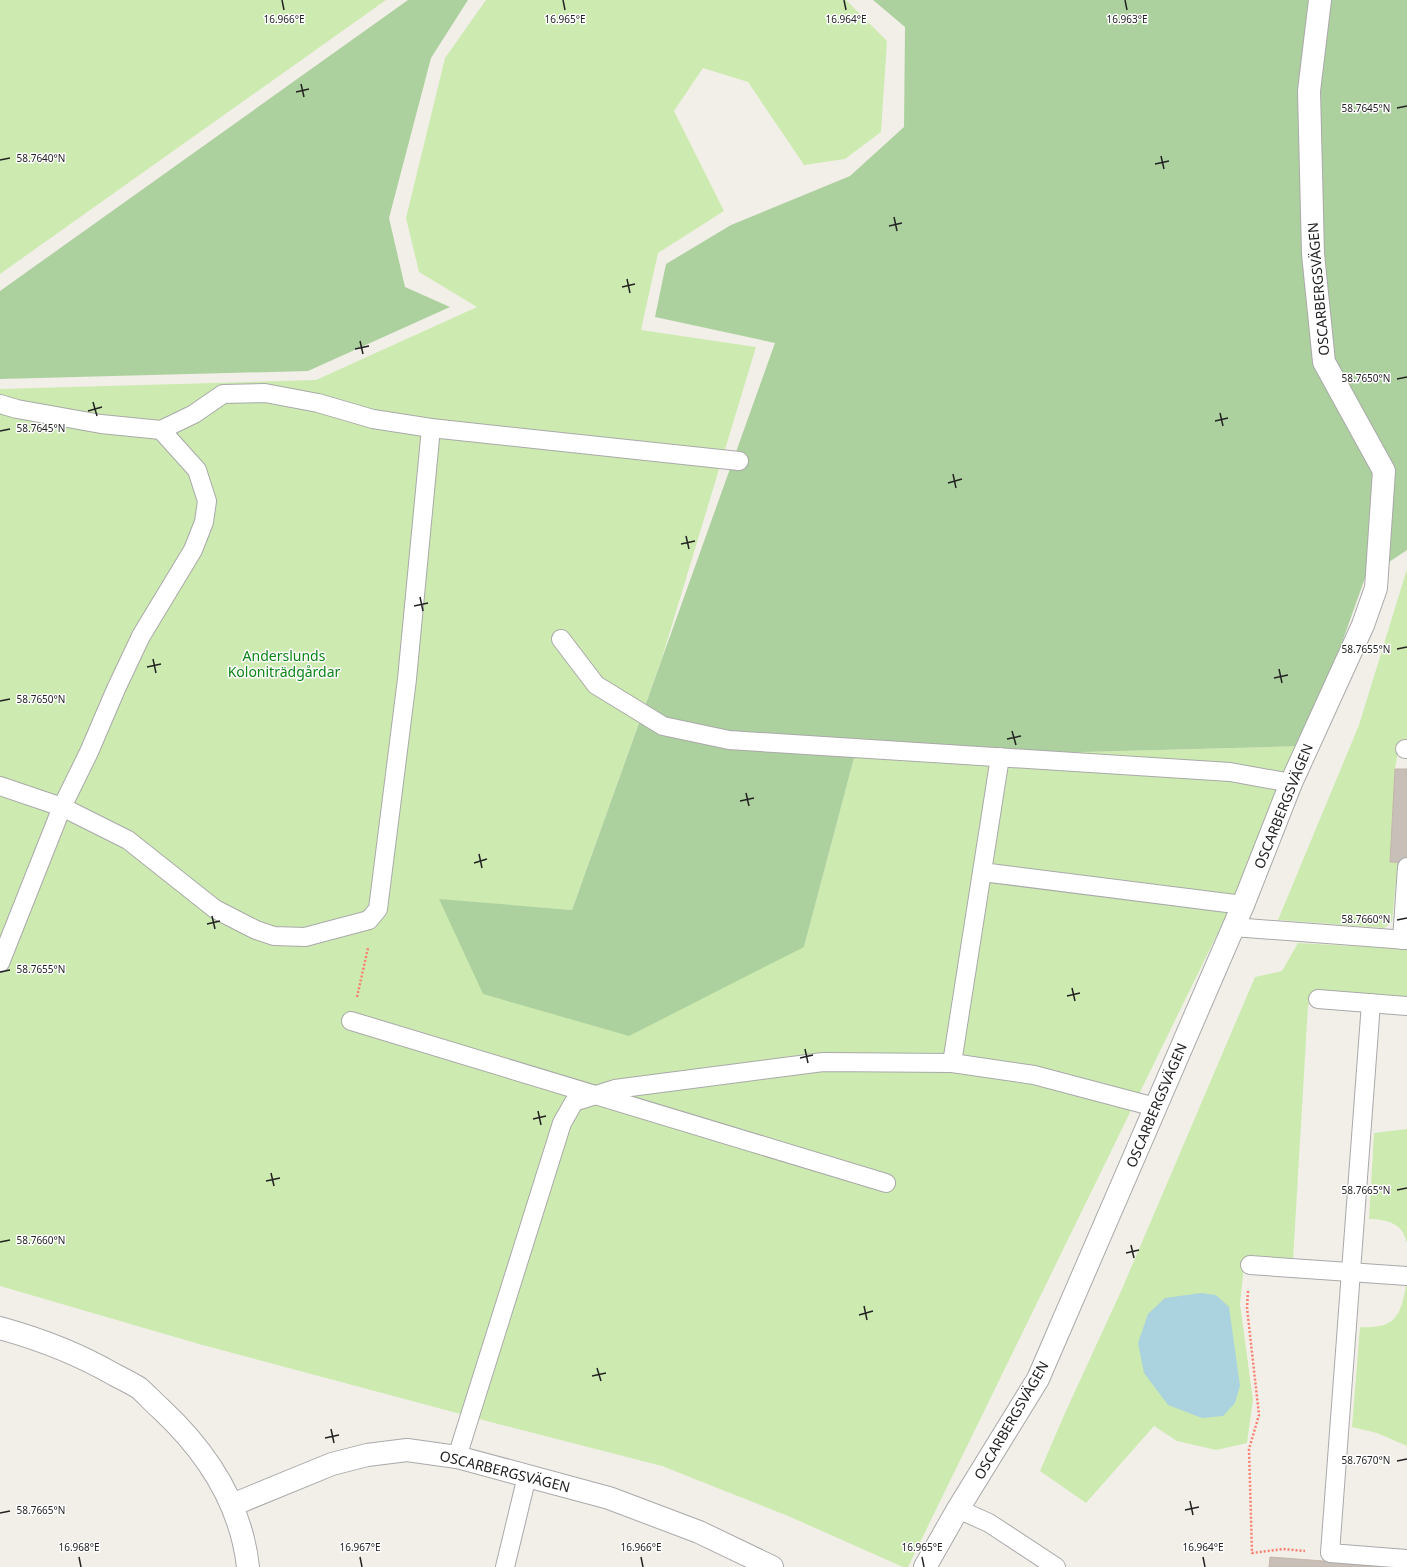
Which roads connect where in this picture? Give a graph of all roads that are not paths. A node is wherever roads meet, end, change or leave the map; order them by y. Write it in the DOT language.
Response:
graph roads {
  1 [pos="1320,0"];
  2 [pos="0,404"];
  3 [pos="431,428"];
  4 [pos="161,430"];
  5 [pos="739,461"];
  6 [pos="561,639"];
  7 [pos="1000,757"];
  8 [pos="1291,783"];
  9 [pos="0,786"];
  10 [pos="62,807"];
  11 [pos="1407,867"];
  12 [pos="982,872"];
  13 [pos="1243,904"];
  14 [pos="1233,927"];
  15 [pos="1404,940"];
  16 [pos="0,963"];
  17 [pos="1318,999"];
  18 [pos="1371,1003"];
  19 [pos="1407,1006"];
  20 [pos="351,1021"];
  21 [pos="952,1063"];
  22 [pos="594,1095"];
  23 [pos="1155,1107"];
  24 [pos="886,1183"];
  25 [pos="1250,1265"];
  26 [pos="1351,1272"];
  27 [pos="1407,1276"];
  28 [pos="0,1328"];
  29 [pos="457,1457"];
  30 [pos="527,1476"];
  31 [pos="232,1505"];
  32 [pos="958,1509"];
  33 [pos="1407,1559"];
  34 [pos="248,1567"];
  35 [pos="505,1567"];
  36 [pos="772,1567"];
  37 [pos="925,1567"];
  38 [pos="1056,1567"];
  1 -- 8 [label="street, OSCARBERGSVÄGEN"];
  2 -- 4 [label="lane"];
  3 -- 4 [label="lane"];
  3 -- 5 [label="lane"];
  3 -- 10 [label="lane"];
  4 -- 10 [label="lane"];
  6 -- 7 [label="lane"];
  7 -- 8 [label="lane"];
  7 -- 12 [label="lane"];
  8 -- 13 [label="street, OSCARBERGSVÄGEN"];
  9 -- 10 [label="lane"];
  10 -- 16 [label="lane"];
  11 -- 15 [label="lane"];
  12 -- 13 [label="lane"];
  12 -- 21 [label="lane"];
  13 -- 14 [label="street, OSCARBERGSVÄGEN"];
  14 -- 15 [label="lane"];
  14 -- 23 [label="street, OSCARBERGSVÄGEN"];
  17 -- 18 [label="lane"];
  18 -- 19 [label="lane"];
  18 -- 26 [label="lane"];
  20 -- 22 [label="lane"];
  21 -- 22 [label="lane"];
  21 -- 23 [label="lane"];
  22 -- 24 [label="lane"];
  22 -- 29 [label="lane"];
  23 -- 32 [label="street, OSCARBERGSVÄGEN"];
  25 -- 26 [label="lane"];
  26 -- 27 [label="lane"];
  26 -- 33 [label="lane"];
  28 -- 31 [label="street"];
  29 -- 30 [label="street, OSCARBERGSVÄGEN"];
  29 -- 31 [label="street, OSCARBERGSVÄGEN"];
  30 -- 35 [label="lane"];
  30 -- 36 [label="street, OSCARBERGSVÄGEN"];
  31 -- 34 [label="street"];
  32 -- 37 [label="street, OSCARBERGSVÄGEN"];
  32 -- 38 [label="lane"];
}
